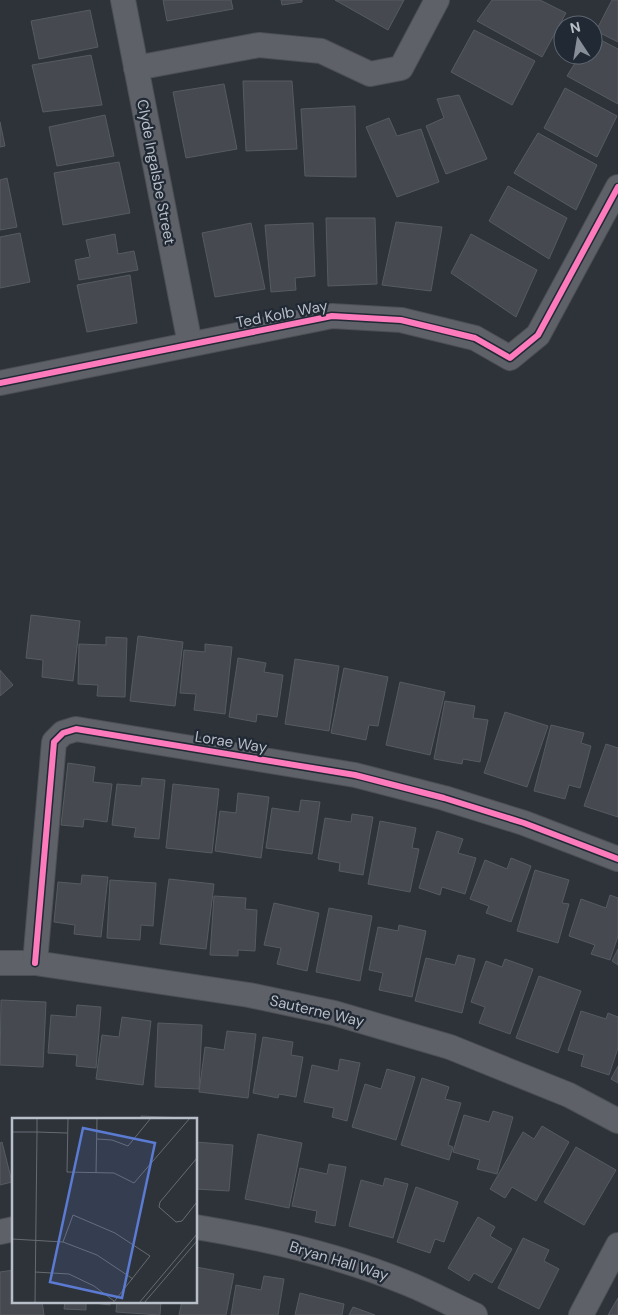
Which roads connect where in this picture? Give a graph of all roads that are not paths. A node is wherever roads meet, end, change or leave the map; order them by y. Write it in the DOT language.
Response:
graph roads {
  1 [pos="123,0"];
  2 [pos="437,0"];
  3 [pos="136,68"];
  4 [pos="618,187"];
  5 [pos="190,344"];
  6 [pos="0,383"];
  7 [pos="618,859"];
  8 [pos="0,963"];
  9 [pos="35,963"];
  10 [pos="618,1121"];
  11 [pos="198,1227"];
  12 [pos="618,1245"];
  13 [pos="475,1315"];
  14 [pos="580,1315"];
  1 -- 3 [label="street, Clyde Ingalsbe Street"];
  2 -- 3 [label="street"];
  3 -- 5 [label="street, Clyde Ingalsbe Street"];
  4 -- 5 [label="street, Ted Kolb Way"];
  5 -- 6 [label="street, Ted Kolb Way"];
  7 -- 9 [label="street, Lorae Way"];
  8 -- 9 [label="street, Sauterne Way"];
  9 -- 10 [label="street, Sauterne Way"];
  11 -- 13 [label="street, Bryan Hall Way"];
  12 -- 14 [label="street"];
}
